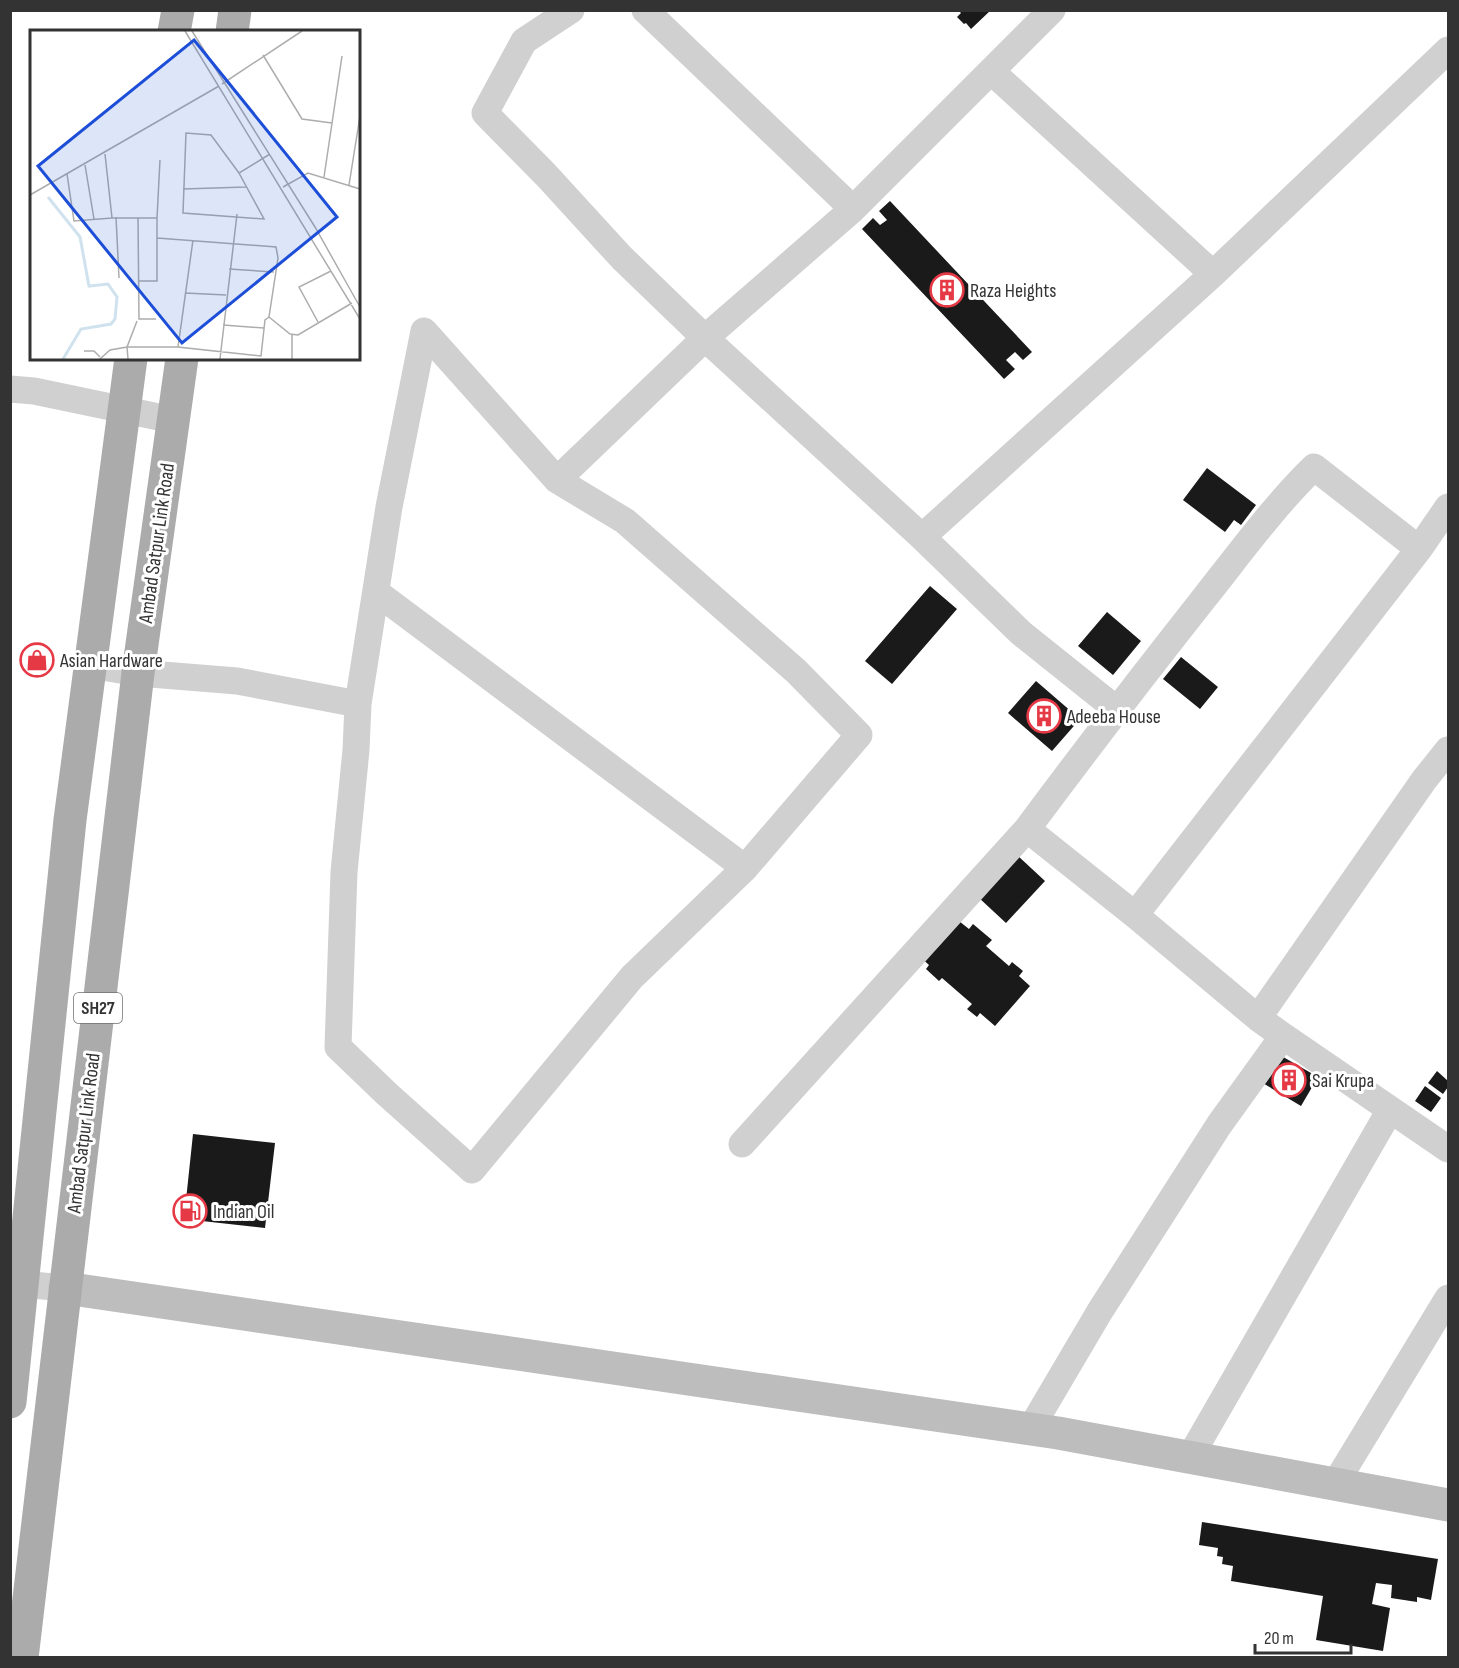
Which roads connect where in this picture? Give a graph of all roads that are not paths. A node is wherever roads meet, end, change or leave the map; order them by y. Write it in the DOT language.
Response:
graph roads {
  1 [pos="178,10"];
  2 [pos="235,10"];
  3 [pos="570,10"];
  4 [pos="645,10"];
  5 [pos="1052,10"];
  6 [pos="174,30"];
  7 [pos="232,30"];
  8 [pos="1449,50"];
  9 [pos="991,71"];
  10 [pos="853,208"];
  11 [pos="1213,274"];
  12 [pos="705,338"];
  13 [pos="131,360"];
  14 [pos="182,360"];
  15 [pos="10,389"];
  16 [pos="124,410"];
  17 [pos="173,420"];
  18 [pos="557,480"];
  19 [pos="1449,507"];
  20 [pos="922,537"];
  21 [pos="1419,549"];
  22 [pos="376,592"];
  23 [pos="90,665"];
  24 [pos="138,673"];
  25 [pos="358,704"];
  26 [pos="1116,709"];
  27 [pos="1449,750"];
  28 [pos="1027,829"];
  29 [pos="745,868"];
  30 [pos="1135,915"];
  31 [pos="1258,1018"];
  32 [pos="1283,1036"];
  33 [pos="1390,1110"];
  34 [pos="742,1144"];
  35 [pos="1449,1149"];
  36 [pos="17,1283"];
  37 [pos="65,1288"];
  38 [pos="1449,1298"];
  39 [pos="10,1402"];
  40 [pos="1031,1428"];
  41 [pos="1190,1457"];
  42 [pos="1335,1484"];
  43 [pos="1449,1505"];
  44 [pos="22,1658"];
  1 -- 6 [label="main road"];
  2 -- 7 [label="main road"];
  3 -- 12 [label="street"];
  4 -- 10 [label="street"];
  5 -- 9 [label="street"];
  8 -- 11 [label="street"];
  9 -- 10 [label="street"];
  9 -- 11 [label="street"];
  10 -- 12 [label="street"];
  11 -- 20 [label="street"];
  12 -- 18 [label="street"];
  12 -- 20 [label="street"];
  13 -- 16 [label="main road"];
  14 -- 17 [label="main road, Ambad Satpur Link Road / SH27"];
  15 -- 16 [label="street"];
  16 -- 17 [label="street"];
  16 -- 23 [label="main road"];
  17 -- 24 [label="main road, Ambad Satpur Link Road / SH27"];
  18 -- 22 [label="street"];
  18 -- 29 [label="street"];
  19 -- 21 [label="street"];
  20 -- 26 [label="street"];
  21 -- 26 [label="street"];
  21 -- 30 [label="street"];
  22 -- 25 [label="street"];
  22 -- 29 [label="street"];
  23 -- 24 [label="street"];
  23 -- 36 [label="main road"];
  24 -- 25 [label="street"];
  24 -- 37 [label="main road, Ambad Satpur Link Road / SH27"];
  25 -- 29 [label="street"];
  26 -- 28 [label="street"];
  27 -- 31 [label="street"];
  28 -- 30 [label="street"];
  28 -- 34 [label="street"];
  30 -- 31 [label="street"];
  31 -- 32 [label="street"];
  32 -- 33 [label="street"];
  32 -- 40 [label="street"];
  33 -- 35 [label="street"];
  33 -- 41 [label="street"];
  36 -- 37 [label="street"];
  36 -- 39 [label="main road"];
  37 -- 40 [label="main road"];
  37 -- 44 [label="main road, Ambad Satpur Link Road / SH27"];
  38 -- 42 [label="street"];
  40 -- 41 [label="main road"];
  41 -- 42 [label="main road"];
  42 -- 43 [label="main road"];
}
